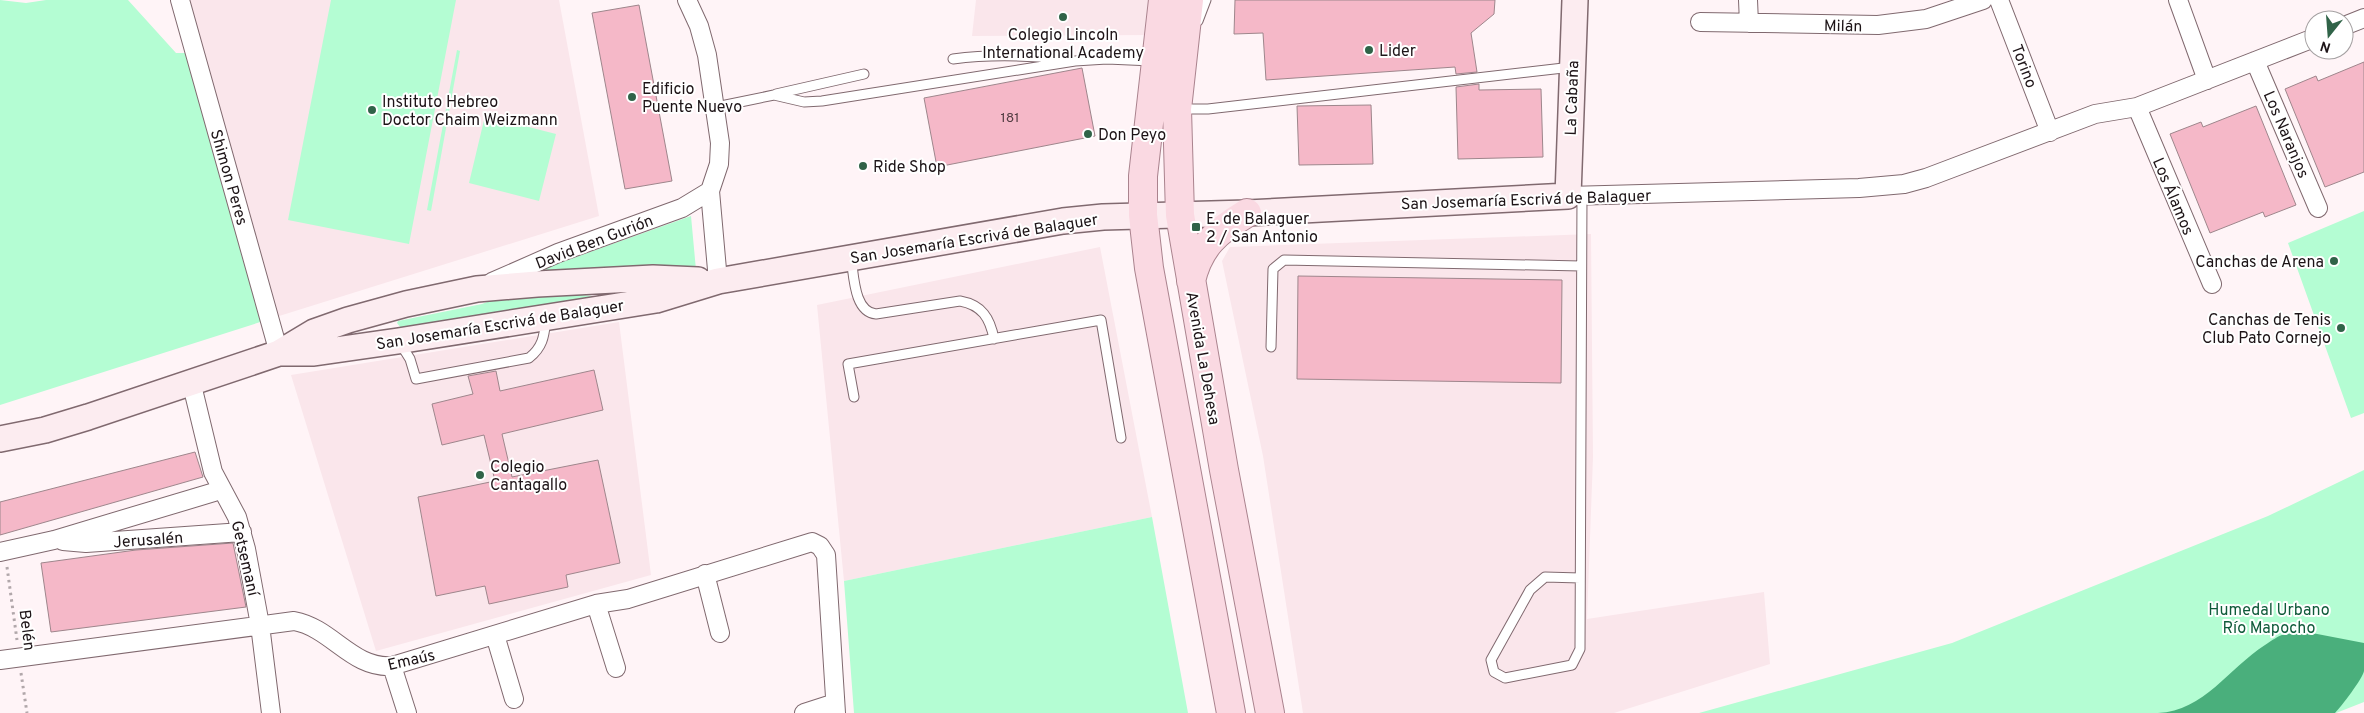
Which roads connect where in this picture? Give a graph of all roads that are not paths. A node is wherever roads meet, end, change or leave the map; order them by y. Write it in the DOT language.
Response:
graph roads {
  1 [pos="180,0"];
  2 [pos="687,0"];
  3 [pos="1163,0"];
  4 [pos="1188,0"];
  5 [pos="1206,0"];
  6 [pos="1575,0"];
  7 [pos="1748,0"];
  8 [pos="1983,0"];
  9 [pos="1999,0"];
  10 [pos="2178,0"];
  11 [pos="1700,22"];
  12 [pos="1749,23"];
  13 [pos="2304,42"];
  14 [pos="953,59"];
  15 [pos="1075,61"];
  16 [pos="2255,61"];
  17 [pos="1168,65"];
  18 [pos="1572,67"];
  19 [pos="864,74"];
  20 [pos="2206,80"];
  21 [pos="774,95"];
  22 [pos="716,107"];
  23 [pos="2137,108"];
  24 [pos="1177,109"];
  25 [pos="2050,132"];
  26 [pos="710,191"];
  27 [pos="1575,196"];
  28 [pos="2318,208"];
  29 [pos="1247,213"];
  30 [pos="1180,214"];
  31 [pos="1143,216"];
  32 [pos="851,258"];
  33 [pos="1581,266"];
  34 [pos="718,281"];
  35 [pos="1191,281"];
  36 [pos="2212,284"];
  37 [pos="477,289"];
  38 [pos="406,304"];
  39 [pos="547,317"];
  40 [pos="994,339"];
  41 [pos="398,341"];
  42 [pos="1271,347"];
  43 [pos="279,353"];
  44 [pos="190,381"];
  45 [pos="854,397"];
  46 [pos="1121,438"];
  47 [pos="0,439"];
  48 [pos="221,490"];
  49 [pos="242,532"];
  50 [pos="54,540"];
  51 [pos="3,551"];
  52 [pos="705,574"];
  53 [pos="1580,578"];
  54 [pos="596,604"];
  55 [pos="260,625"];
  56 [pos="720,633"];
  57 [pos="495,635"];
  58 [pos="0,660"];
  59 [pos="392,666"];
  60 [pos="616,668"];
  61 [pos="514,699"];
  62 [pos="836,708"];
  63 [pos="272,713"];
  64 [pos="406,713"];
  65 [pos="804,713"];
  66 [pos="1231,713"];
  67 [pos="1270,713"];
  1 -- 43 [label="street, Shimon Peres"];
  2 -- 22 [label="street"];
  3 -- 17 [label="main road, Avenida La Dehesa"];
  4 -- 17 [label="main road, Avenida La Dehesa"];
  5 -- 17 [label="lane"];
  6 -- 18 [label="street, La Cabaña"];
  7 -- 12 [label="street"];
  8 -- 12 [label="street, Milán"];
  9 -- 25 [label="street, Torino"];
  10 -- 20 [label="street"];
  11 -- 12 [label="street, Milán"];
  13 -- 16 [label="street, San Josemaría Escrivá de Balaguer"];
  14 -- 15 [label="lane"];
  15 -- 17 [label="lane"];
  15 -- 21 [label="lane"];
  16 -- 20 [label="street, San Josemaría Escrivá de Balaguer"];
  16 -- 28 [label="street, Los Naranjos"];
  17 -- 24 [label="main road, Avenida La Dehesa"];
  17 -- 31 [label="main road, Avenida La Dehesa"];
  18 -- 24 [label="lane"];
  18 -- 27 [label="street, La Cabaña"];
  19 -- 21 [label="lane"];
  20 -- 23 [label="street, San Josemaría Escrivá de Balaguer"];
  21 -- 22 [label="lane"];
  22 -- 26 [label="street"];
  23 -- 25 [label="street, San Josemaría Escrivá de Balaguer"];
  23 -- 36 [label="street, Los Álamos"];
  24 -- 30 [label="main road, Avenida La Dehesa"];
  25 -- 27 [label="street, San Josemaría Escrivá de Balaguer"];
  26 -- 34 [label="street"];
  26 -- 37 [label="street, David Ben Gurión"];
  27 -- 29 [label="street, San Josemaría Escrivá de Balaguer"];
  27 -- 33 [label="lane"];
  29 -- 30 [label="street, San Josemaría Escrivá de Balaguer"];
  29 -- 35 [label="main road"];
  30 -- 31 [label="street, San Josemaría Escrivá de Balaguer"];
  30 -- 35 [label="main road, Avenida La Dehesa"];
  31 -- 32 [label="street, San Josemaría Escrivá de Balaguer"];
  31 -- 66 [label="main road, Avenida La Dehesa"];
  32 -- 34 [label="street, San Josemaría Escrivá de Balaguer"];
  32 -- 40 [label="lane"];
  33 -- 42 [label="lane"];
  33 -- 53 [label="lane"];
  34 -- 37 [label="street, San Josemaría Escrivá de Balaguer"];
  34 -- 39 [label="street, San Josemaría Escrivá de Balaguer"];
  35 -- 67 [label="main road, Avenida La Dehesa"];
  37 -- 38 [label="street, San Josemaría Escrivá de Balaguer"];
  38 -- 41 [label="street"];
  38 -- 43 [label="street, San Josemaría Escrivá de Balaguer"];
  39 -- 41 [label="street, San Josemaría Escrivá de Balaguer"];
  39 -- 41 [label="lane"];
  40 -- 45 [label="lane"];
  40 -- 46 [label="lane"];
  41 -- 43 [label="street, San Josemaría Escrivá de Balaguer"];
  43 -- 44 [label="street, San Josemaría Escrivá de Balaguer"];
  44 -- 47 [label="street, San Josemaría Escrivá de Balaguer"];
  44 -- 48 [label="street, Getsemaní"];
  48 -- 49 [label="street, Getsemaní"];
  48 -- 50 [label="street, Jerusalén"];
  49 -- 50 [label="street, Jerusalén"];
  49 -- 55 [label="street, Getsemaní"];
  50 -- 51 [label="street, Jerusalén"];
  52 -- 54 [label="street, Emaús"];
  52 -- 56 [label="street"];
  52 -- 62 [label="street, Emaús"];
  53 -- 53 [label="lane"];
  54 -- 57 [label="street, Emaús"];
  54 -- 60 [label="street"];
  55 -- 58 [label="street, Emaús"];
  55 -- 59 [label="street, Emaús"];
  55 -- 63 [label="street, Getsemaní"];
  57 -- 59 [label="street, Emaús"];
  57 -- 61 [label="street"];
  59 -- 64 [label="street"];
  62 -- 65 [label="street"];
}
